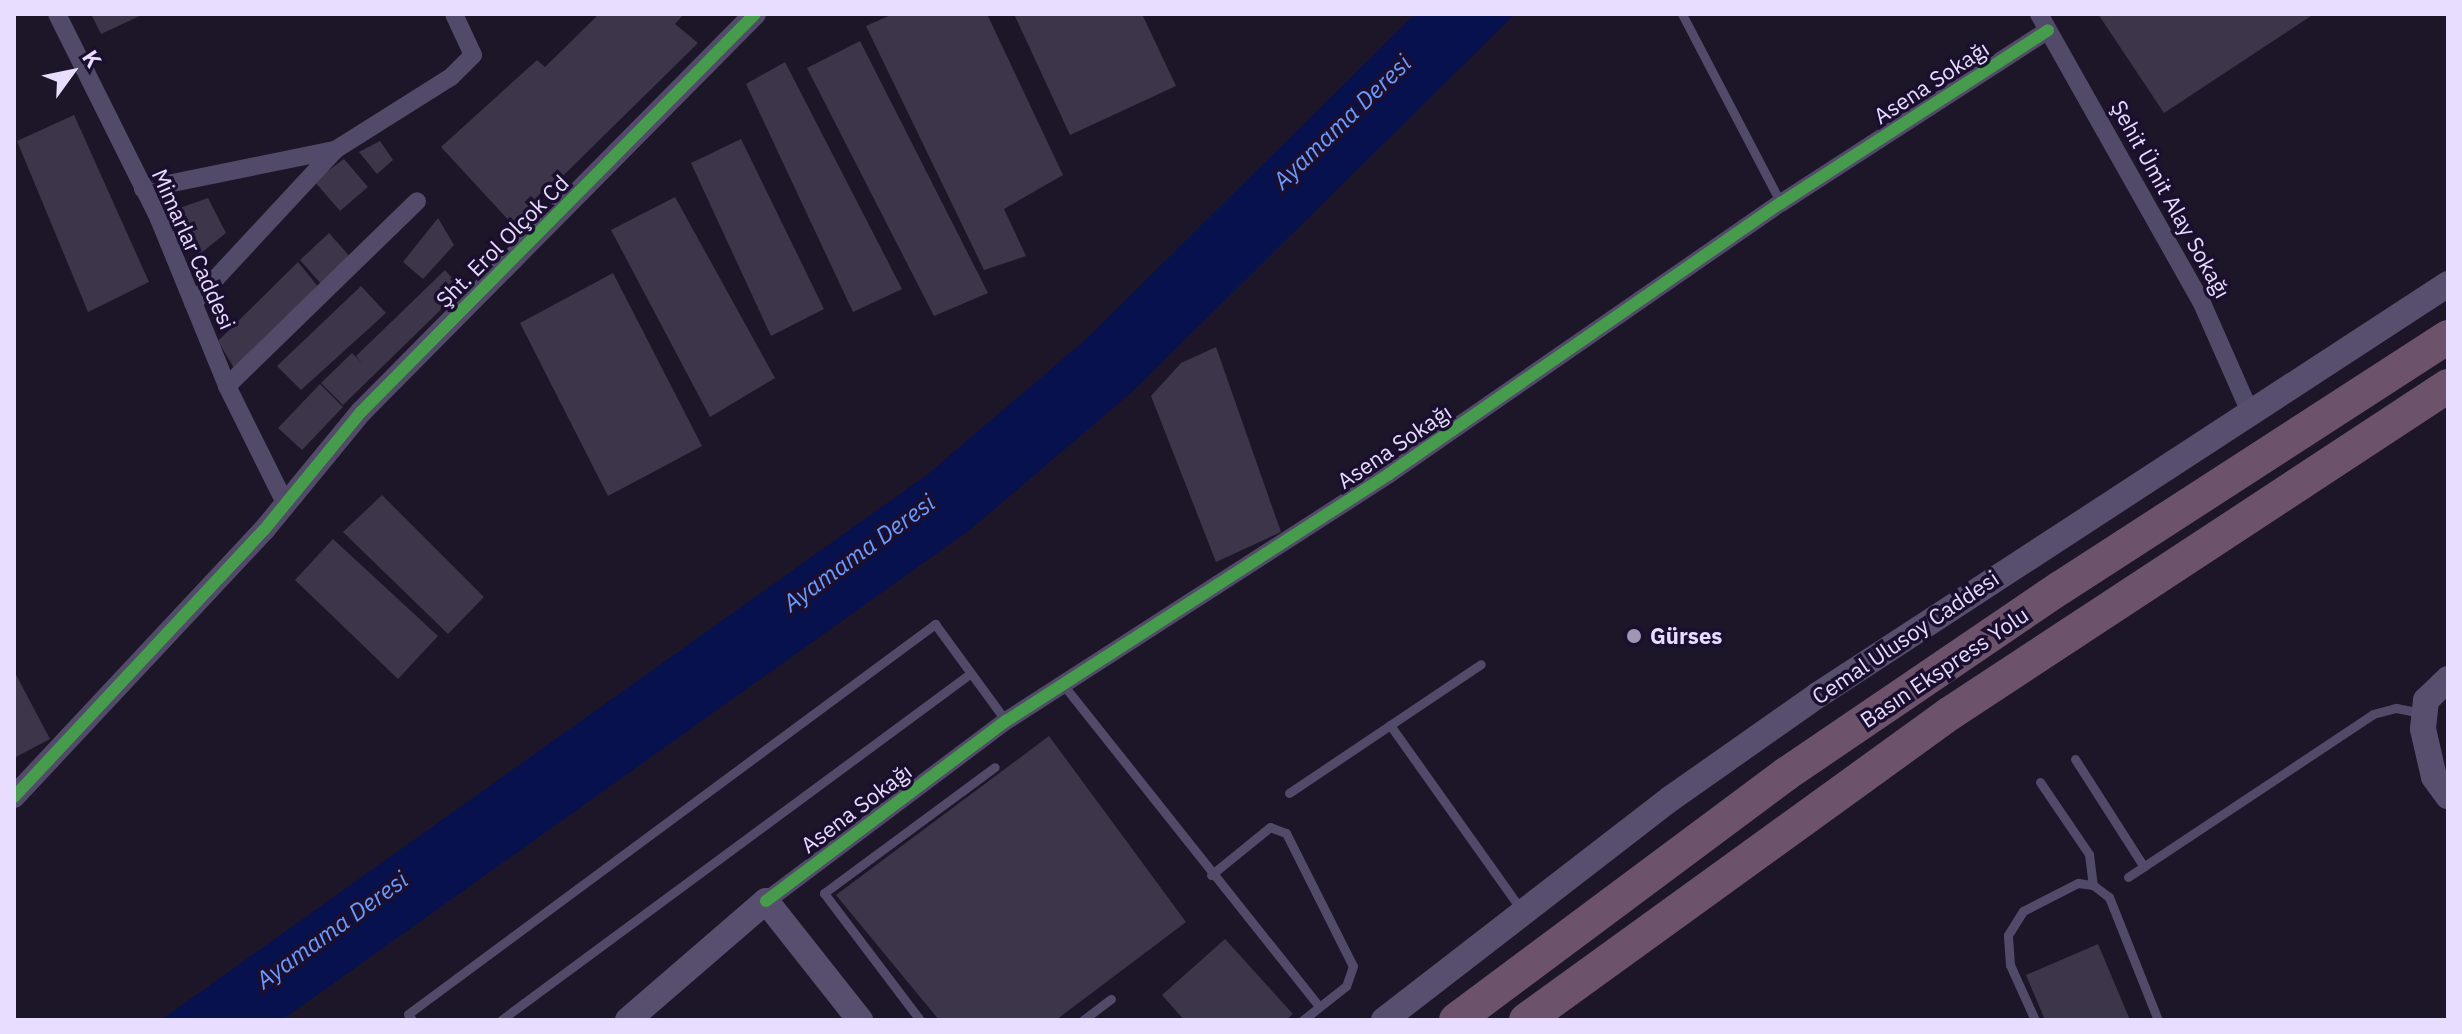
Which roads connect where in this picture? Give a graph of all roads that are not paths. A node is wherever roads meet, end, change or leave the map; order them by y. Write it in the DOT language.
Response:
graph roads {
  1 [pos="57,14"];
  2 [pos="454,14"];
  3 [pos="755,14"];
  4 [pos="1682,14"];
  5 [pos="2044,22"];
  6 [pos="335,150"];
  7 [pos="143,189"];
  8 [pos="417,201"];
  9 [pos="1781,203"];
  10 [pos="2448,284"];
  11 [pos="193,303"];
  12 [pos="2448,337"];
  13 [pos="227,386"];
  14 [pos="2448,386"];
  15 [pos="2250,412"];
  16 [pos="285,503"];
  17 [pos="1481,664"];
  18 [pos="971,673"];
  19 [pos="2448,679"];
  20 [pos="1065,687"];
  21 [pos="2425,714"];
  22 [pos="1006,721"];
  23 [pos="1390,725"];
  24 [pos="2075,759"];
  25 [pos="995,767"];
  26 [pos="2040,782"];
  27 [pos="1289,793"];
  28 [pos="2448,796"];
  29 [pos="14,797"];
  30 [pos="2144,867"];
  31 [pos="1211,875"];
  32 [pos="2128,877"];
  33 [pos="2093,885"];
  34 [pos="766,901"];
  35 [pos="1522,911"];
  36 [pos="1652,926"];
  37 [pos="1111,999"];
  38 [pos="1319,1006"];
  39 [pos="412,1020"];
  40 [pos="501,1020"];
  41 [pos="628,1020"];
  42 [pos="860,1020"];
  43 [pos="920,1020"];
  44 [pos="1083,1020"];
  45 [pos="1303,1020"];
  46 [pos="1384,1020"];
  47 [pos="1456,1020"];
  48 [pos="1526,1020"];
  49 [pos="1561,1020"];
  50 [pos="2035,1020"];
  51 [pos="2158,1020"];
  1 -- 7 [label="street, Mimarlar Caddesi"];
  2 -- 6 [label="street"];
  3 -- 16 [label="street, Şht. Erol Olçok Cd"];
  4 -- 9 [label="lane"];
  5 -- 9 [label="street, Asena Sokağı"];
  5 -- 15 [label="street, Şehit Ümit Alay Sokağı"];
  6 -- 7 [label="street"];
  6 -- 11 [label="street"];
  7 -- 11 [label="street, Mimarlar Caddesi"];
  8 -- 13 [label="street"];
  9 -- 20 [label="street, Asena Sokağı"];
  10 -- 15 [label="main road, Cemal Ulusoy Caddesi"];
  11 -- 13 [label="street, Mimarlar Caddesi"];
  12 -- 47 [label="highway, Basın Ekspress Yolu"];
  13 -- 16 [label="street, Mimarlar Caddesi"];
  14 -- 36 [label="highway, Basın Ekspress Yolu"];
  15 -- 35 [label="main road, Cemal Ulusoy Caddesi"];
  16 -- 29 [label="street, Şht. Erol Olçok Cd"];
  17 -- 23 [label="lane"];
  18 -- 22 [label="lane"];
  18 -- 39 [label="lane"];
  18 -- 40 [label="lane"];
  19 -- 21 [label="main road"];
  20 -- 22 [label="street, Asena Sokağı"];
  20 -- 31 [label="lane"];
  21 -- 28 [label="main road"];
  21 -- 30 [label="lane"];
  22 -- 34 [label="street, Asena Sokağı"];
  23 -- 27 [label="lane"];
  23 -- 35 [label="lane"];
  24 -- 30 [label="lane"];
  25 -- 43 [label="lane"];
  26 -- 33 [label="lane"];
  30 -- 32 [label="lane"];
  31 -- 38 [label="lane"];
  31 -- 38 [label="lane"];
  33 -- 50 [label="lane"];
  33 -- 51 [label="lane"];
  34 -- 41 [label="main road, Asena Sokağı"];
  34 -- 42 [label="main road"];
  35 -- 46 [label="main road, Cemal Ulusoy Caddesi"];
  36 -- 48 [label="highway, Basın Ekspress Yolu"];
  36 -- 49 [label="highway"];
  37 -- 44 [label="lane"];
  38 -- 45 [label="lane"];
}
